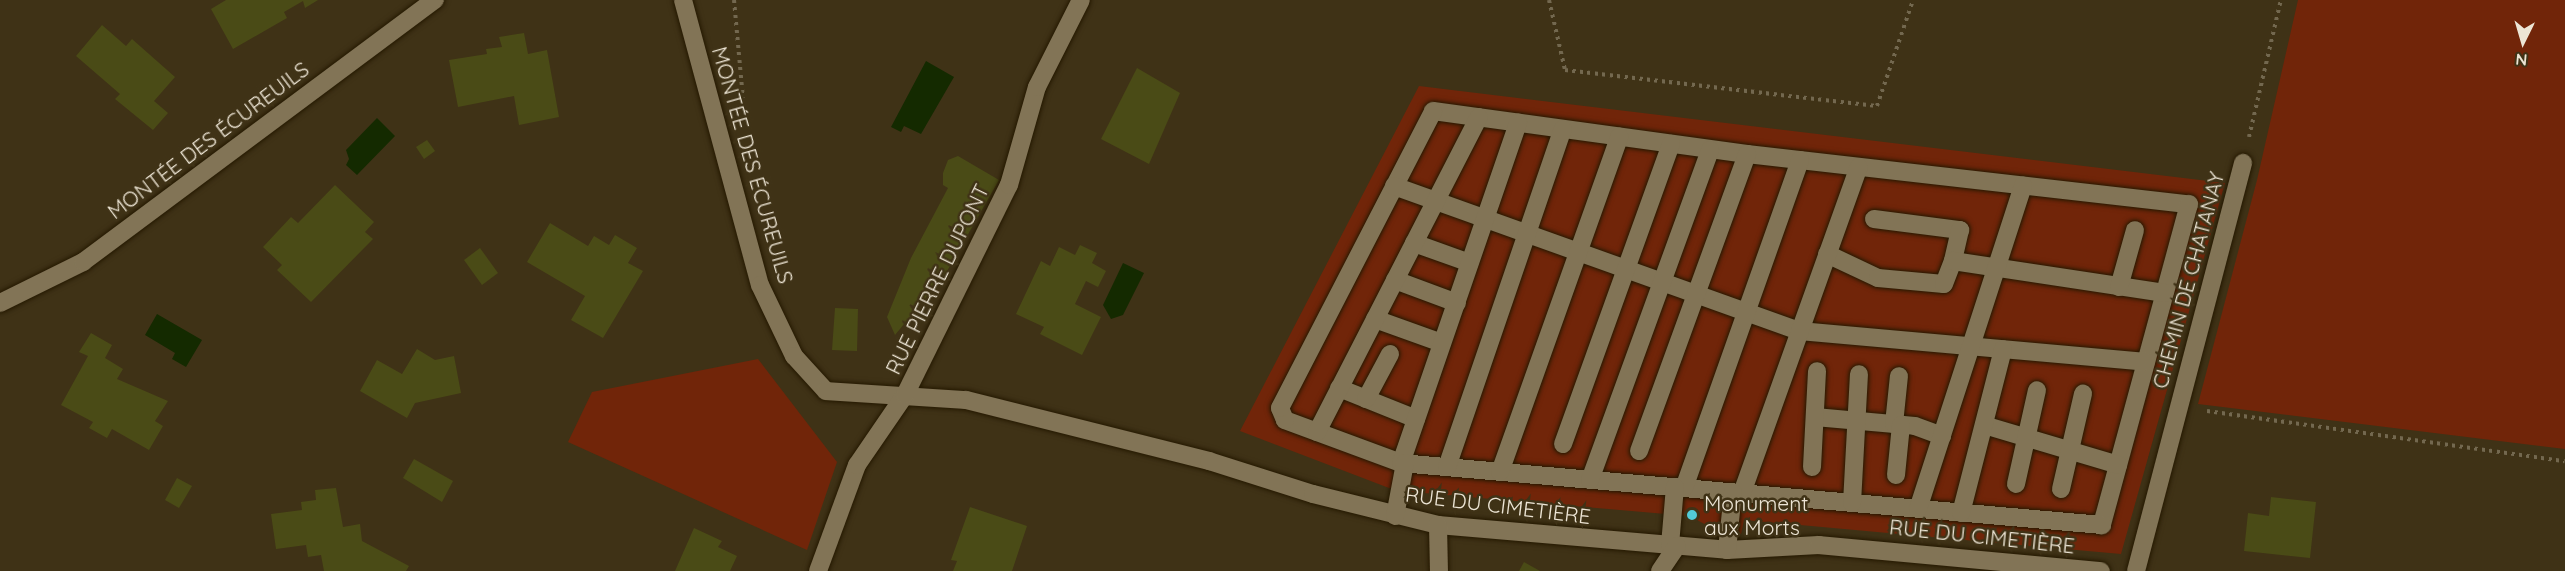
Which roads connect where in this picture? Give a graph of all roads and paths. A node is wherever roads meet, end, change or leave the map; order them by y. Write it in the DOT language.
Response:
graph roads {
  1 [pos="435,0"];
  2 [pos="683,0"];
  3 [pos="734,0"];
  4 [pos="1081,0"];
  5 [pos="1549,0"];
  6 [pos="1913,0"];
  7 [pos="2281,0"];
  8 [pos="744,107"];
  9 [pos="1479,117"];
  10 [pos="1518,123"];
  11 [pos="1563,129"];
  12 [pos="1618,137"];
  13 [pos="1671,144"];
  14 [pos="1710,150"];
  15 [pos="1747,154"];
  16 [pos="1800,160"];
  17 [pos="2243,163"];
  18 [pos="1859,166"];
  19 [pos="1394,186"];
  20 [pos="2024,186"];
  21 [pos="1436,201"];
  22 [pos="1486,219"];
  23 [pos="1874,219"];
  24 [pos="2135,230"];
  25 [pos="1527,233"];
  26 [pos="1414,243"];
  27 [pos="1578,252"];
  28 [pos="1827,254"];
  29 [pos="1953,261"];
  30 [pos="1470,263"];
  31 [pos="1997,268"];
  32 [pos="1626,269"];
  33 [pos="1395,280"];
  34 [pos="1662,282"];
  35 [pos="2119,286"];
  36 [pos="2165,293"];
  37 [pos="1696,294"];
  38 [pos="0,303"];
  39 [pos="1456,303"];
  40 [pos="1747,312"];
  41 [pos="1375,319"];
  42 [pos="1800,331"];
  43 [pos="1442,343"];
  44 [pos="1971,346"];
  45 [pos="2003,349"];
  46 [pos="1390,354"];
  47 [pos="2146,362"];
  48 [pos="1817,370"];
  49 [pos="1859,374"];
  50 [pos="1899,376"];
  51 [pos="1339,388"];
  52 [pos="2037,390"];
  53 [pos="2083,394"];
  54 [pos="905,395"];
  55 [pos="1366,399"];
  56 [pos="2177,407"];
  57 [pos="1815,417"];
  58 [pos="1416,419"];
  59 [pos="1856,420"];
  60 [pos="1897,424"];
  61 [pos="1984,425"];
  62 [pos="1317,432"];
  63 [pos="1942,436"];
  64 [pos="2026,438"];
  65 [pos="1563,444"];
  66 [pos="2070,451"];
  67 [pos="1639,452"];
  68 [pos="2565,460"];
  69 [pos="1403,463"];
  70 [pos="2118,465"];
  71 [pos="1447,467"];
  72 [pos="1812,467"];
  73 [pos="1500,472"];
  74 [pos="1896,475"];
  75 [pos="1590,480"];
  76 [pos="2016,484"];
  77 [pos="1680,487"];
  78 [pos="2061,489"];
  79 [pos="1737,493"];
  80 [pos="1852,503"];
  81 [pos="1918,509"];
  82 [pos="1961,513"];
  83 [pos="1395,516"];
  84 [pos="1437,525"];
  85 [pos="1673,546"];
  86 [pos="1727,550"];
  87 [pos="818,571"];
  88 [pos="1439,571"];
  89 [pos="1660,571"];
  90 [pos="2101,571"];
  91 [pos="2136,571"];
  1 -- 38 [label="street, MONTÉE DES ÉCUREUILS"];
  2 -- 54 [label="street, MONTÉE DES ÉCUREUILS"];
  3 -- 8 [label="path"];
  4 -- 54 [label="street, RUE PIERRE DUPONT"];
  5 -- 6 [label="path"];
  7 -- 17 [label="path, CHEMIN DE CHATANAY"];
  9 -- 10 [label="street"];
  9 -- 19 [label="street"];
  9 -- 21 [label="street"];
  10 -- 11 [label="street"];
  10 -- 22 [label="street"];
  11 -- 12 [label="street"];
  11 -- 25 [label="street"];
  12 -- 13 [label="street"];
  12 -- 27 [label="street"];
  13 -- 14 [label="street"];
  13 -- 32 [label="street"];
  14 -- 15 [label="street"];
  14 -- 34 [label="street"];
  15 -- 16 [label="street"];
  15 -- 37 [label="street"];
  16 -- 18 [label="street"];
  16 -- 40 [label="street"];
  17 -- 56 [label="street, CHEMIN DE CHATANAY"];
  18 -- 20 [label="street"];
  18 -- 28 [label="street"];
  19 -- 21 [label="street"];
  19 -- 62 [label="street"];
  20 -- 31 [label="street"];
  20 -- 36 [label="street"];
  21 -- 22 [label="street"];
  21 -- 26 [label="street"];
  22 -- 25 [label="street"];
  22 -- 30 [label="street"];
  23 -- 29 [label="street"];
  24 -- 35 [label="street"];
  25 -- 27 [label="street"];
  25 -- 71 [label="street"];
  26 -- 30 [label="street"];
  26 -- 33 [label="street"];
  27 -- 32 [label="street"];
  27 -- 73 [label="street"];
  28 -- 29 [label="street"];
  28 -- 42 [label="street"];
  29 -- 31 [label="street"];
  30 -- 39 [label="street"];
  31 -- 35 [label="street"];
  31 -- 44 [label="street"];
  32 -- 34 [label="street"];
  32 -- 65 [label="street"];
  33 -- 39 [label="street"];
  33 -- 41 [label="street"];
  34 -- 37 [label="street"];
  34 -- 75 [label="street"];
  35 -- 36 [label="street"];
  36 -- 47 [label="street"];
  37 -- 40 [label="street"];
  37 -- 67 [label="street"];
  39 -- 43 [label="street"];
  40 -- 42 [label="street"];
  40 -- 77 [label="street"];
  41 -- 43 [label="street"];
  41 -- 51 [label="street"];
  42 -- 44 [label="street"];
  42 -- 79 [label="street"];
  43 -- 58 [label="street"];
  44 -- 45 [label="street"];
  44 -- 63 [label="street"];
  45 -- 47 [label="street"];
  45 -- 61 [label="street"];
  46 -- 55 [label="street"];
  47 -- 70 [label="street"];
  48 -- 57 [label="street"];
  49 -- 59 [label="street"];
  50 -- 60 [label="street"];
  51 -- 55 [label="street"];
  51 -- 62 [label="street"];
  52 -- 64 [label="street"];
  53 -- 66 [label="street"];
  54 -- 83 [label="street, RUE DU CIMETIÈRE"];
  54 -- 87 [label="street, RUE PIERRE DUPONT"];
  55 -- 58 [label="street"];
  56 -- 68 [label="path"];
  56 -- 91 [label="street, CHEMIN DE CHATANAY"];
  57 -- 59 [label="street"];
  57 -- 72 [label="street"];
  58 -- 69 [label="street"];
  59 -- 60 [label="street"];
  59 -- 80 [label="street"];
  60 -- 63 [label="street"];
  60 -- 74 [label="street"];
  61 -- 64 [label="street"];
  61 -- 82 [label="street"];
  62 -- 69 [label="street"];
  63 -- 81 [label="street"];
  64 -- 66 [label="street"];
  64 -- 76 [label="street"];
  66 -- 70 [label="street"];
  66 -- 78 [label="street"];
  69 -- 71 [label="street"];
  69 -- 83 [label="street"];
  70 -- 82 [label="street"];
  71 -- 73 [label="street"];
  73 -- 75 [label="street"];
  75 -- 77 [label="street"];
  77 -- 79 [label="street"];
  77 -- 85 [label="street"];
  79 -- 80 [label="street"];
  79 -- 86 [label="street"];
  80 -- 81 [label="street"];
  81 -- 82 [label="street"];
  83 -- 84 [label="street, RUE DU CIMETIÈRE"];
  84 -- 85 [label="street, RUE DU CIMETIÈRE"];
  84 -- 88 [label="street"];
  85 -- 86 [label="street, RUE DU CIMETIÈRE"];
  85 -- 89 [label="street"];
  86 -- 90 [label="street, RUE DU CIMETIÈRE"];
}
